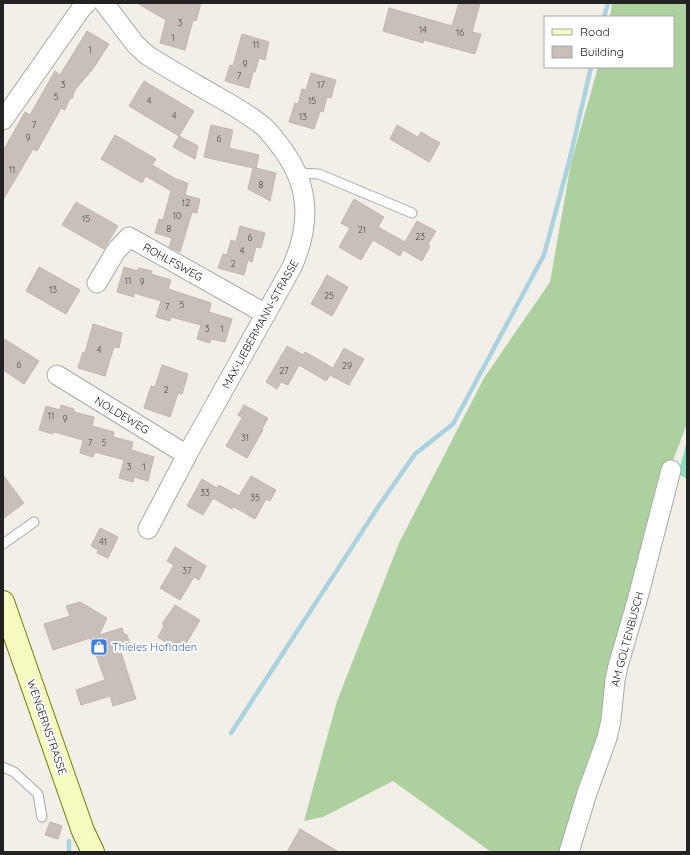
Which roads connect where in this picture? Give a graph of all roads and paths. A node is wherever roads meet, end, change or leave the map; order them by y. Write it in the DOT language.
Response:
graph roads {
  1 [pos="87,3"];
  2 [pos="104,3"];
  3 [pos="3,120"];
  4 [pos="297,173"];
  5 [pos="412,213"];
  6 [pos="97,283"];
  7 [pos="266,314"];
  8 [pos="57,375"];
  9 [pos="187,455"];
  10 [pos="671,470"];
  11 [pos="34,522"];
  12 [pos="148,529"];
  13 [pos="3,544"];
  14 [pos="3,602"];
  15 [pos="3,767"];
  16 [pos="42,818"];
  17 [pos="93,852"];
  18 [pos="569,852"];
  1 -- 3 [label="street"];
  2 -- 4 [label="street, MAX-LIEBERMANN-STRASSE"];
  4 -- 5 [label="lane"];
  4 -- 7 [label="street, MAX-LIEBERMANN-STRASSE"];
  6 -- 7 [label="street, ROHLFSWEG"];
  7 -- 9 [label="street, MAX-LIEBERMANN-STRASSE"];
  8 -- 9 [label="street, NOLDEWEG"];
  9 -- 12 [label="street, MAX-LIEBERMANN-STRASSE"];
  10 -- 18 [label="street, AM GOLTENBUSCH"];
  11 -- 13 [label="lane"];
  14 -- 17 [label="main road, WENGERNSTRASSE"];
  15 -- 16 [label="lane"];
}
